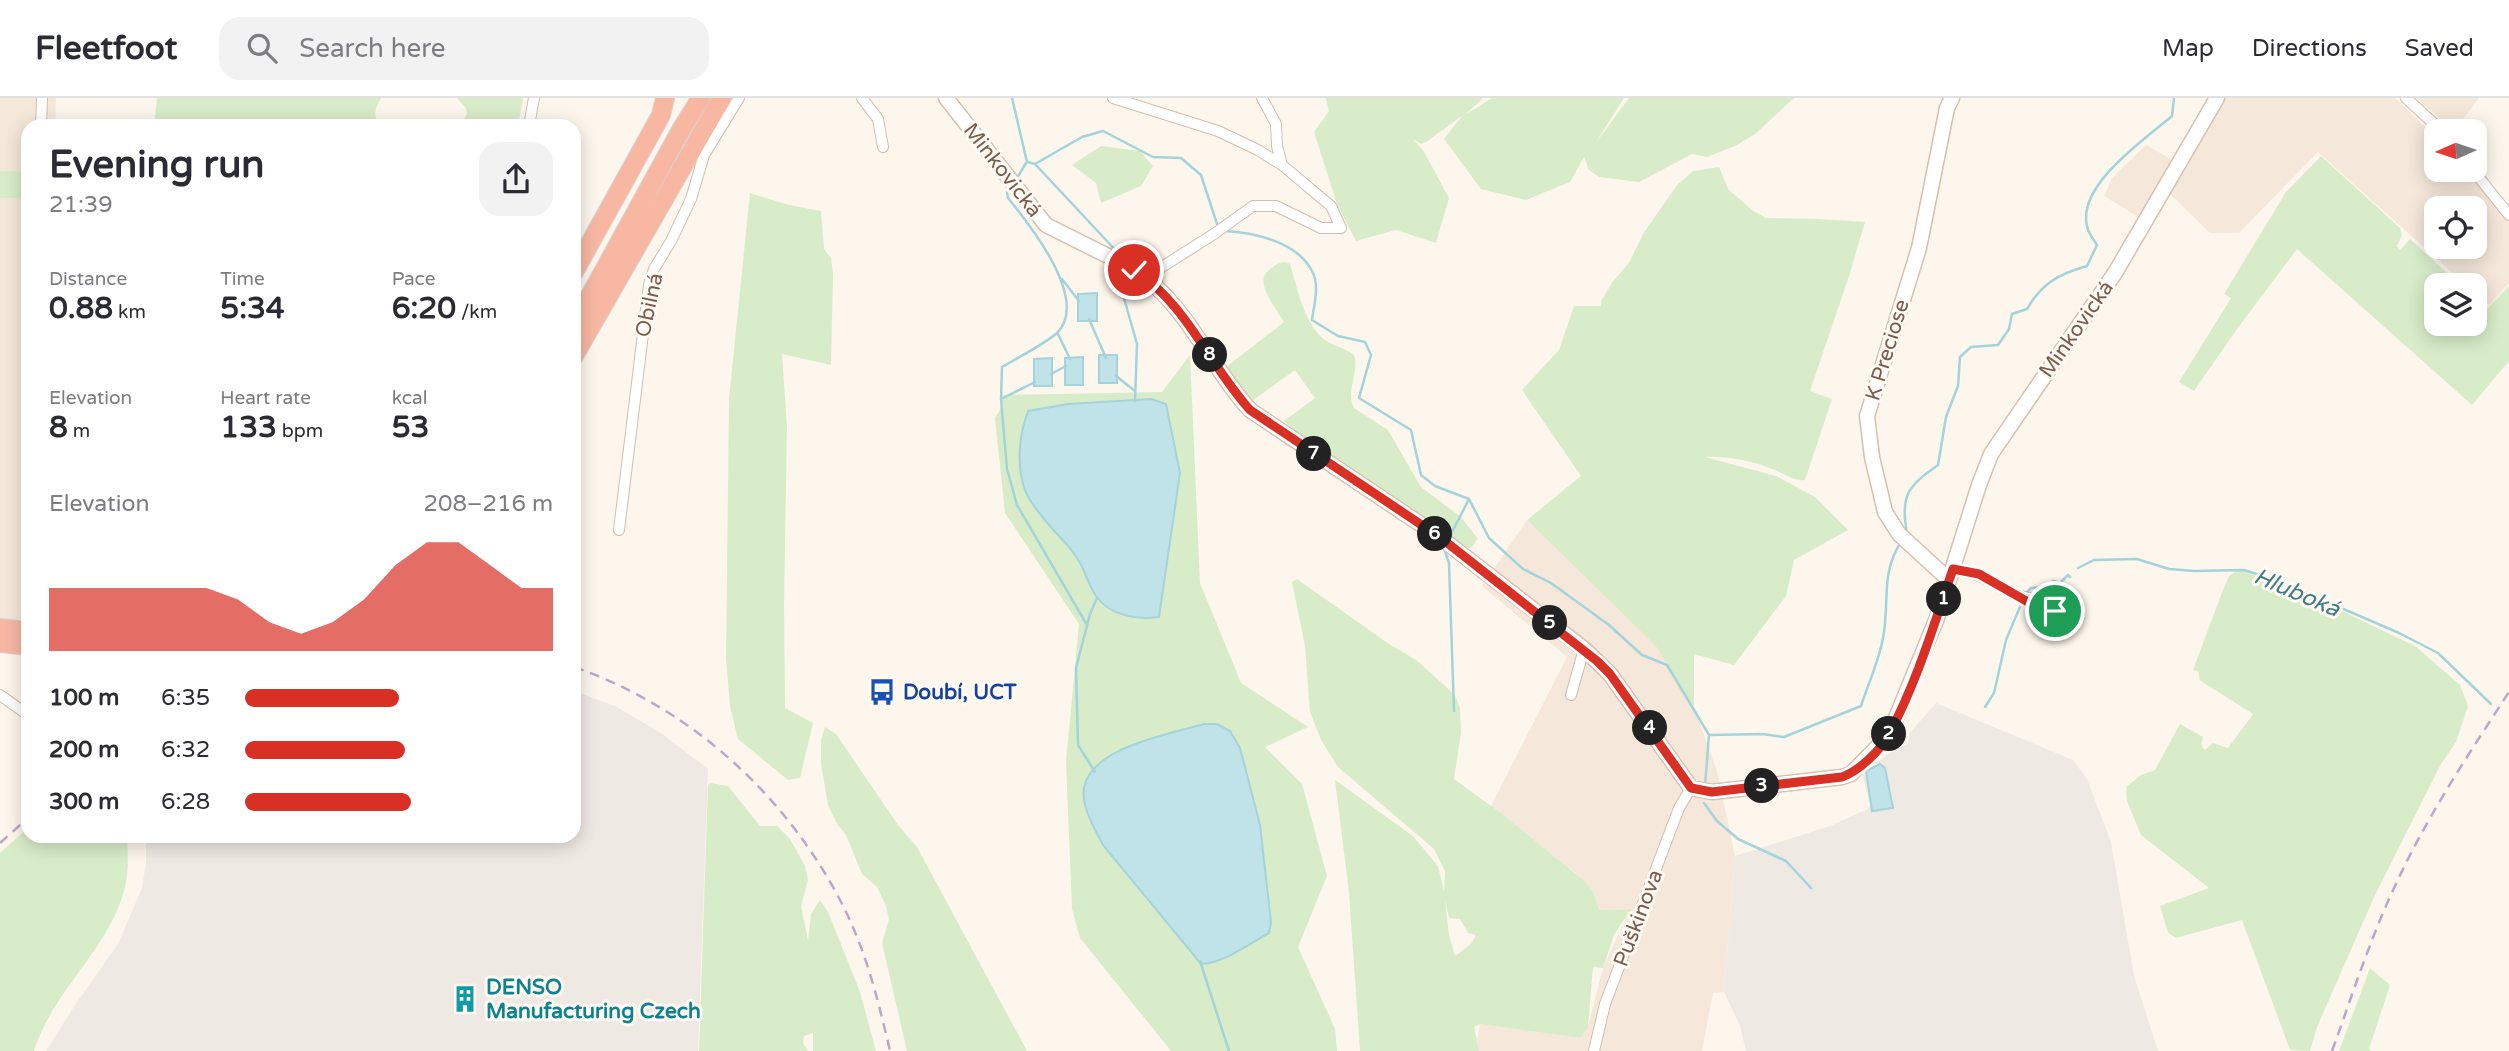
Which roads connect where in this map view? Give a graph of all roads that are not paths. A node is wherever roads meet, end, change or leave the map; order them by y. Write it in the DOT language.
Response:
graph roads {
  1 [pos="42,98"];
  2 [pos="534,98"];
  3 [pos="665,98"];
  4 [pos="701,98"];
  5 [pos="722,98"];
  6 [pos="739,98"];
  7 [pos="862,98"];
  8 [pos="946,98"];
  9 [pos="1113,98"];
  10 [pos="1262,98"];
  11 [pos="1952,98"];
  12 [pos="2217,98"];
  13 [pos="2406,98"];
  14 [pos="41,119"];
  15 [pos="530,119"];
  16 [pos="2429,119"];
  17 [pos="883,147"];
  18 [pos="1282,165"];
  19 [pos="2483,182"];
  20 [pos="2509,215"];
  21 [pos="581,259"];
  22 [pos="1146,277"];
  23 [pos="581,312"];
  24 [pos="581,344"];
  25 [pos="619,530"];
  26 [pos="1951,574"];
  27 [pos="2014,595"];
  28 [pos="0,628"];
  29 [pos="21,630"];
  30 [pos="0,643"];
  31 [pos="21,645"];
  32 [pos="1584,649"];
  33 [pos="0,695"];
  34 [pos="1571,695"];
  35 [pos="21,710"];
  36 [pos="1691,788"];
  37 [pos="1594,1051"];
  1 -- 14 [label="street"];
  2 -- 15 [label="street"];
  3 -- 21 [label="highway"];
  4 -- 23 [label="highway"];
  5 -- 24 [label="highway"];
  6 -- 25 [label="street, Obilná"];
  7 -- 17 [label="street"];
  8 -- 22 [label="street, Minkovická"];
  9 -- 18 [label="street"];
  10 -- 18 [label="street"];
  11 -- 26 [label="street, K Preciose"];
  12 -- 26 [label="street, Minkovická"];
  13 -- 16 [label="street"];
  18 -- 22 [label="street"];
  19 -- 20 [label="street"];
  22 -- 32 [label="street, Minkovická"];
  26 -- 27 [label="street"];
  26 -- 36 [label="street, Minkovická"];
  28 -- 29 [label="highway"];
  30 -- 31 [label="highway"];
  32 -- 34 [label="street"];
  32 -- 36 [label="street, Minkovická"];
  33 -- 35 [label="street"];
  36 -- 37 [label="street, Puškinova"];
}
